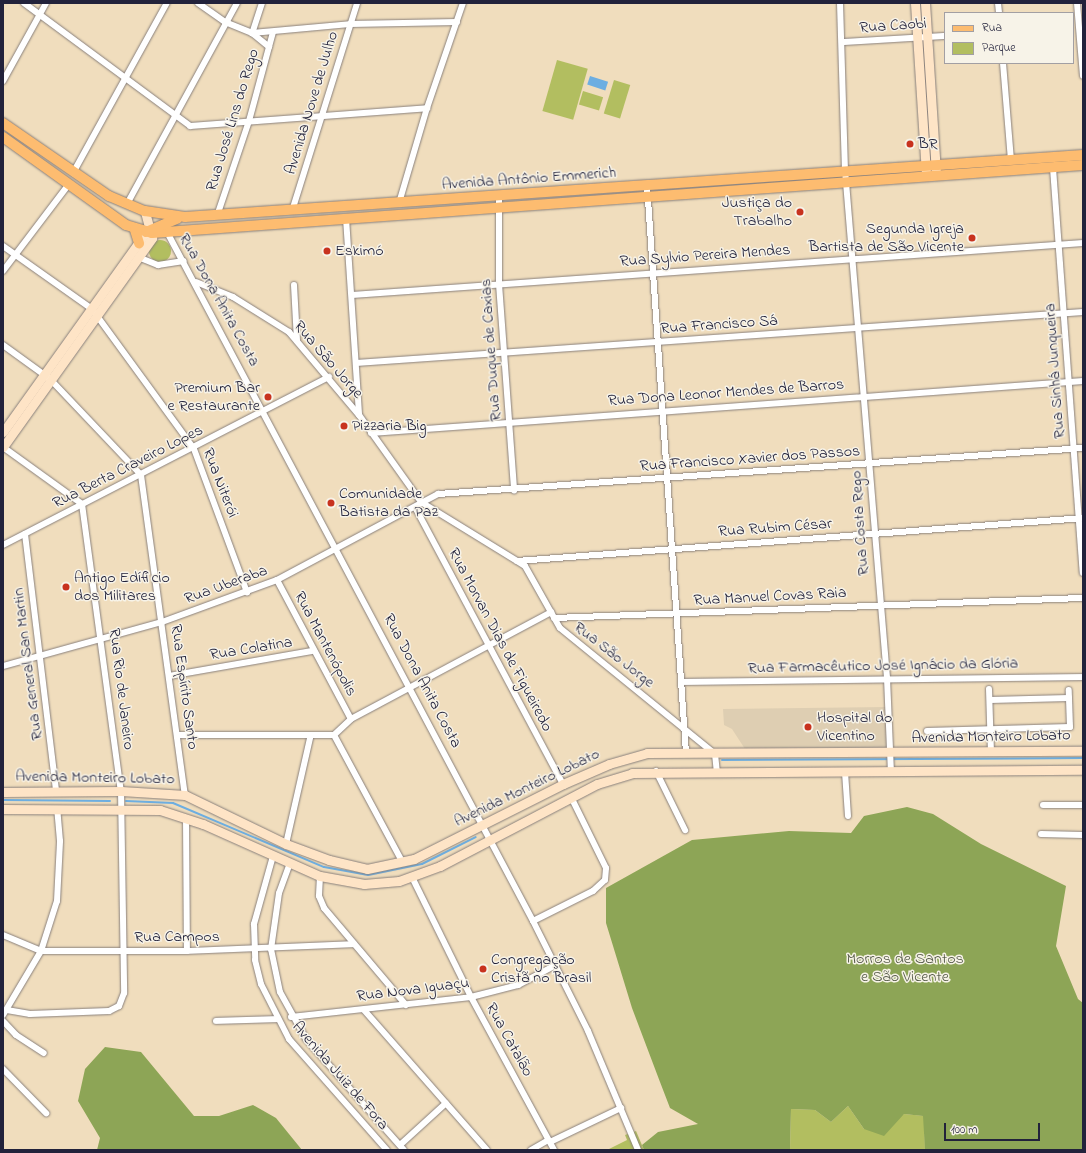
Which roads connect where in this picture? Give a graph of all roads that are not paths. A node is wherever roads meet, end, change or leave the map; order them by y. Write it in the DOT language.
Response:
graph roads {
  1 [pos="24,3"];
  2 [pos="46,3"];
  3 [pos="167,3"];
  4 [pos="198,3"];
  5 [pos="236,3"];
  6 [pos="262,3"];
  7 [pos="357,3"];
  8 [pos="464,3"];
  9 [pos="840,3"];
  10 [pos="915,3"];
  11 [pos="925,3"];
  12 [pos="1077,3"];
  13 [pos="40,14"];
  14 [pos="225,22"];
  15 [pos="457,22"];
  16 [pos="350,24"];
  17 [pos="1078,27"];
  18 [pos="273,32"];
  19 [pos="252,33"];
  20 [pos="944,36"];
  21 [pos="923,37"];
  22 [pos="843,42"];
  23 [pos="269,47"];
  24 [pos="1003,64"];
  25 [pos="1083,76"];
  26 [pos="128,79"];
  27 [pos="3,81"];
  28 [pos="427,108"];
  29 [pos="177,117"];
  30 [pos="323,117"];
  31 [pos="249,121"];
  32 [pos="3,123"];
  33 [pos="3,137"];
  34 [pos="1083,155"];
  35 [pos="1011,160"];
  36 [pos="930,165"];
  37 [pos="1083,165"];
  38 [pos="1053,168"];
  39 [pos="845,170"];
  40 [pos="73,173"];
  41 [pos="932,178"];
  42 [pos="69,184"];
  43 [pos="847,184"];
  44 [pos="647,185"];
  45 [pos="560,190"];
  46 [pos="499,196"];
  47 [pos="648,197"];
  48 [pos="399,203"];
  49 [pos="561,203"];
  50 [pos="127,204"];
  51 [pos="497,208"];
  52 [pos="145,211"];
  53 [pos="292,211"];
  54 [pos="217,216"];
  55 [pos="185,218"];
  56 [pos="346,218"];
  57 [pos="165,227"];
  58 [pos="135,230"];
  59 [pos="150,231"];
  60 [pos="1083,243"];
  61 [pos="142,244"];
  62 [pos="1059,244"];
  63 [pos="3,246"];
  64 [pos="15,254"];
  65 [pos="138,257"];
  66 [pos="853,259"];
  67 [pos="184,261"];
  68 [pos="3,271"];
  69 [pos="653,273"];
  70 [pos="196,282"];
  71 [pos="499,284"];
  72 [pos="294,285"];
  73 [pos="352,295"];
  74 [pos="94,312"];
  75 [pos="1083,312"];
  76 [pos="1063,313"];
  77 [pos="858,328"];
  78 [pos="297,341"];
  79 [pos="658,342"];
  80 [pos="3,345"];
  81 [pos="506,350"];
  82 [pos="356,363"];
  83 [pos="48,377"];
  84 [pos="328,378"];
  85 [pos="1083,381"];
  86 [pos="1068,382"];
  87 [pos="864,396"];
  88 [pos="663,410"];
  89 [pos="265,412"];
  90 [pos="359,415"];
  91 [pos="509,421"];
  92 [pos="3,432"];
  93 [pos="371,433"];
  94 [pos="3,447"];
  95 [pos="1074,448"];
  96 [pos="1083,448"];
  97 [pos="194,449"];
  98 [pos="869,463"];
  99 [pos="142,475"];
  100 [pos="668,478"];
  101 [pos="514,490"];
  102 [pos="421,502"];
  103 [pos="82,504"];
  104 [pos="415,507"];
  105 [pos="1081,518"];
  106 [pos="24,534"];
  107 [pos="874,535"];
  108 [pos="3,545"];
  109 [pos="673,548"];
  110 [pos="338,549"];
  111 [pos="517,561"];
  112 [pos="1083,573"];
  113 [pos="277,580"];
  114 [pos="248,592"];
  115 [pos="1083,598"];
  116 [pos="879,605"];
  117 [pos="552,615"];
  118 [pos="678,615"];
  119 [pos="162,622"];
  120 [pos="102,638"];
  121 [pos="487,647"];
  122 [pos="312,651"];
  123 [pos="40,657"];
  124 [pos="3,666"];
  125 [pos="169,676"];
  126 [pos="1083,677"];
  127 [pos="887,678"];
  128 [pos="683,682"];
  129 [pos="410,687"];
  130 [pos="989,689"];
  131 [pos="1069,690"];
  132 [pos="1069,698"];
  133 [pos="990,700"];
  134 [pos="351,719"];
  135 [pos="686,728"];
  136 [pos="990,729"];
  137 [pos="927,731"];
  138 [pos="177,735"];
  139 [pos="334,735"];
  140 [pos="310,738"];
  141 [pos="1083,751"];
  142 [pos="991,752"];
  143 [pos="686,754"];
  144 [pos="715,755"];
  145 [pos="890,756"];
  146 [pos="891,770"];
  147 [pos="1083,770"];
  148 [pos="656,771"];
  149 [pos="717,772"];
  150 [pos="845,772"];
  151 [pos="563,784"];
  152 [pos="3,792"];
  153 [pos="56,792"];
  154 [pos="121,793"];
  155 [pos="185,795"];
  156 [pos="571,797"];
  157 [pos="1043,805"];
  158 [pos="1083,805"];
  159 [pos="122,807"];
  160 [pos="3,809"];
  161 [pos="57,810"];
  162 [pos="848,816"];
  163 [pos="186,818"];
  164 [pos="484,827"];
  165 [pos="685,830"];
  166 [pos="1041,834"];
  167 [pos="1083,835"];
  168 [pos="490,838"];
  169 [pos="286,844"];
  170 [pos="273,856"];
  171 [pos="290,862"];
  172 [pos="403,863"];
  173 [pos="320,876"];
  174 [pos="412,877"];
  175 [pos="533,921"];
  176 [pos="3,935"];
  177 [pos="354,944"];
  178 [pos="254,949"];
  179 [pos="272,949"];
  180 [pos="123,950"];
  181 [pos="41,951"];
  182 [pos="186,952"];
  183 [pos="556,965"];
  184 [pos="471,997"];
  185 [pos="406,1005"];
  186 [pos="8,1010"];
  187 [pos="364,1010"];
  188 [pos="3,1015"];
  189 [pos="291,1016"];
  190 [pos="277,1019"];
  191 [pos="3,1021"];
  192 [pos="216,1021"];
  193 [pos="44,1053"];
  194 [pos="3,1069"];
  195 [pos="446,1103"];
  196 [pos="621,1108"];
  197 [pos="46,1113"];
  198 [pos="549,1141"];
  199 [pos="402,1148"];
  200 [pos="387,1150"];
  201 [pos="487,1150"];
  202 [pos="531,1150"];
  203 [pos="554,1150"];
  204 [pos="638,1150"];
  1 -- 13 [label="street"];
  2 -- 13 [label="street"];
  3 -- 26 [label="street"];
  4 -- 14 [label="street"];
  5 -- 14 [label="street"];
  6 -- 19 [label="street"];
  7 -- 16 [label="street, Avenida Nove de Julho"];
  8 -- 15 [label="street"];
  9 -- 22 [label="street, Rua Costa Rego"];
  10 -- 21 [label="street"];
  11 -- 21 [label="street"];
  12 -- 17 [label="street"];
  13 -- 26 [label="street"];
  13 -- 27 [label="street"];
  14 -- 19 [label="street"];
  14 -- 29 [label="street"];
  15 -- 16 [label="street"];
  15 -- 28 [label="street"];
  16 -- 18 [label="street"];
  16 -- 30 [label="street, Avenida Nove de Julho"];
  17 -- 25 [label="street"];
  18 -- 19 [label="street"];
  18 -- 23 [label="street, Rua José Lins do Rego"];
  19 -- 23 [label="street"];
  20 -- 21 [label="street, Rua Caobi"];
  21 -- 22 [label="street, Rua Caobi"];
  21 -- 36 [label="street"];
  22 -- 39 [label="street, Rua Costa Rego"];
  23 -- 31 [label="street, Rua José Lins do Rego"];
  24 -- 35 [label="street"];
  26 -- 29 [label="street"];
  26 -- 40 [label="street"];
  28 -- 30 [label="street"];
  28 -- 48 [label="street"];
  29 -- 31 [label="street"];
  29 -- 50 [label="street"];
  30 -- 31 [label="street"];
  30 -- 53 [label="street, Avenida Nove de Julho"];
  31 -- 54 [label="street, Rua José Lins do Rego"];
  32 -- 40 [label="main road, Avenida Antônio Emmerich"];
  33 -- 42 [label="main road"];
  34 -- 35 [label="main road, Avenida Antônio Emmerich"];
  35 -- 36 [label="main road, Avenida Antônio Emmerich"];
  36 -- 39 [label="main road, Avenida Antônio Emmerich"];
  36 -- 41 [label="street"];
  37 -- 38 [label="main road, Avenida Antônio Emmerich"];
  38 -- 41 [label="main road, Avenida Antônio Emmerich"];
  38 -- 62 [label="street, Rua Sinhá Junqueira"];
  39 -- 43 [label="street, Rua Costa Rego"];
  39 -- 44 [label="main road, Avenida Antônio Emmerich"];
  40 -- 50 [label="main road, Avenida Antônio Emmerich"];
  41 -- 43 [label="main road, Avenida Antônio Emmerich"];
  42 -- 58 [label="main road"];
  42 -- 64 [label="street"];
  43 -- 47 [label="main road, Avenida Antônio Emmerich"];
  43 -- 66 [label="street, Rua Costa Rego"];
  44 -- 45 [label="main road, Avenida Antônio Emmerich"];
  44 -- 47 [label="street"];
  45 -- 46 [label="main road, Avenida Antônio Emmerich"];
  45 -- 49 [label="main road"];
  46 -- 48 [label="main road, Avenida Antônio Emmerich"];
  46 -- 51 [label="street, Rua Duque de Caxias"];
  47 -- 49 [label="main road, Avenida Antônio Emmerich"];
  47 -- 69 [label="street"];
  48 -- 53 [label="main road, Avenida Antônio Emmerich"];
  49 -- 51 [label="main road, Avenida Antônio Emmerich"];
  50 -- 52 [label="main road, Avenida Antônio Emmerich"];
  51 -- 56 [label="main road, Avenida Antônio Emmerich"];
  51 -- 71 [label="street, Rua Duque de Caxias"];
  52 -- 55 [label="main road, Avenida Antônio Emmerich"];
  52 -- 59 [label="street"];
  53 -- 54 [label="main road, Avenida Antônio Emmerich"];
  54 -- 55 [label="main road, Avenida Antônio Emmerich"];
  55 -- 57 [label="main road"];
  56 -- 57 [label="main road, Avenida Antônio Emmerich"];
  56 -- 73 [label="street"];
  57 -- 59 [label="main road"];
  57 -- 67 [label="street, Rua Dona Anita Costa"];
  58 -- 59 [label="main road"];
  58 -- 61 [label="main road"];
  59 -- 61 [label="street"];
  60 -- 62 [label="street, Rua Sylvio Pereira Mendes"];
  61 -- 65 [label="street"];
  61 -- 74 [label="street"];
  62 -- 66 [label="street, Rua Sylvio Pereira Mendes"];
  62 -- 76 [label="street, Rua Sinhá Junqueira"];
  63 -- 64 [label="street, Rua Niterói"];
  64 -- 68 [label="street"];
  64 -- 74 [label="street, Rua Niterói"];
  65 -- 67 [label="street"];
  65 -- 74 [label="street"];
  66 -- 69 [label="street, Rua Sylvio Pereira Mendes"];
  66 -- 77 [label="street, Rua Costa Rego"];
  67 -- 70 [label="street, Rua Dona Anita Costa"];
  69 -- 71 [label="street, Rua Sylvio Pereira Mendes"];
  69 -- 79 [label="street"];
  70 -- 78 [label="street, Rua São Jorge"];
  70 -- 89 [label="street, Rua Dona Anita Costa"];
  71 -- 73 [label="street, Rua Sylvio Pereira Mendes"];
  71 -- 81 [label="street, Rua Duque de Caxias"];
  72 -- 78 [label="street"];
  73 -- 82 [label="street"];
  74 -- 83 [label="street"];
  74 -- 97 [label="street, Rua Niterói"];
  75 -- 76 [label="street, Rua Francisco Sá"];
  76 -- 77 [label="street, Rua Francisco Sá"];
  76 -- 86 [label="street, Rua Sinhá Junqueira"];
  77 -- 79 [label="street, Rua Francisco Sá"];
  77 -- 87 [label="street, Rua Costa Rego"];
  78 -- 84 [label="street, Rua São Jorge"];
  79 -- 81 [label="street, Rua Francisco Sá"];
  79 -- 88 [label="street"];
  80 -- 83 [label="street"];
  81 -- 82 [label="street, Rua Francisco Sá"];
  81 -- 91 [label="street, Rua Duque de Caxias"];
  82 -- 90 [label="street"];
  83 -- 92 [label="street"];
  83 -- 94 [label="street"];
  83 -- 99 [label="street"];
  84 -- 89 [label="street, Rua Berta Craveiro Lopes"];
  84 -- 90 [label="street, Rua São Jorge"];
  85 -- 86 [label="street, Rua Dona Leonor Mendes de Barros"];
  86 -- 87 [label="street, Rua Dona Leonor Mendes de Barros"];
  86 -- 95 [label="street, Rua Sinhá Junqueira"];
  87 -- 88 [label="street, Rua Dona Leonor Mendes de Barros"];
  87 -- 98 [label="street, Rua Costa Rego"];
  88 -- 91 [label="street, Rua Dona Leonor Mendes de Barros"];
  88 -- 100 [label="street"];
  89 -- 97 [label="street, Rua Berta Craveiro Lopes"];
  89 -- 110 [label="street, Rua Dona Anita Costa"];
  90 -- 93 [label="street, Rua São Jorge"];
  91 -- 93 [label="street, Rua Dona Leonor Mendes de Barros"];
  91 -- 101 [label="street, Rua Duque de Caxias"];
  93 -- 102 [label="street, Rua São Jorge"];
  94 -- 103 [label="street"];
  95 -- 96 [label="street, Rua Francisco Xavier dos Passos"];
  95 -- 98 [label="street, Rua Francisco Xavier dos Passos"];
  95 -- 105 [label="street, Rua Sinhá Junqueira"];
  97 -- 99 [label="street, Rua Berta Craveiro Lopes"];
  97 -- 114 [label="street, Rua Niterói"];
  98 -- 100 [label="street, Rua Francisco Xavier dos Passos"];
  98 -- 107 [label="street, Rua Costa Rego"];
  99 -- 103 [label="street, Rua Berta Craveiro Lopes"];
  99 -- 119 [label="street, Rua Espírito Santo"];
  100 -- 101 [label="street, Rua Francisco Xavier dos Passos"];
  100 -- 109 [label="street"];
  101 -- 102 [label="street, Rua Francisco Xavier dos Passos"];
  102 -- 104 [label="street, Rua Uberaba"];
  102 -- 111 [label="street, Rua São Jorge"];
  103 -- 106 [label="street, Rua Berta Craveiro Lopes"];
  103 -- 120 [label="street, Rua Rio de Janeiro"];
  104 -- 110 [label="street, Rua Uberaba"];
  104 -- 121 [label="street, Rua Morvan Dias de Figueiredo"];
  105 -- 107 [label="street, Rua Rubim César"];
  105 -- 112 [label="street, Rua Sinhá Junqueira"];
  106 -- 108 [label="street, Rua Berta Craveiro Lopes"];
  106 -- 123 [label="street, Rua General San Martin"];
  107 -- 109 [label="street, Rua Rubim César"];
  107 -- 116 [label="street, Rua Costa Rego"];
  109 -- 111 [label="street, Rua Rubim César"];
  109 -- 118 [label="street"];
  110 -- 113 [label="street, Rua Uberaba"];
  110 -- 129 [label="street, Rua Dona Anita Costa"];
  111 -- 117 [label="street, Rua São Jorge"];
  113 -- 114 [label="street, Rua Uberaba"];
  113 -- 122 [label="street, Rua Mantenópolis"];
  114 -- 119 [label="street, Rua Uberaba"];
  115 -- 116 [label="street, Rua Manuel Covas Raia"];
  116 -- 118 [label="street, Rua Manuel Covas Raia"];
  116 -- 127 [label="street, Rua Costa Rego"];
  117 -- 118 [label="street, Rua Manuel Covas Raia"];
  117 -- 121 [label="street"];
  117 -- 135 [label="street, Rua São Jorge"];
  118 -- 128 [label="street"];
  119 -- 120 [label="street, Rua Uberaba"];
  119 -- 125 [label="street, Rua Espírito Santo"];
  120 -- 123 [label="street, Rua Uberaba"];
  120 -- 154 [label="street, Rua Rio de Janeiro"];
  121 -- 129 [label="street"];
  121 -- 151 [label="street, Rua Morvan Dias de Figueiredo"];
  122 -- 125 [label="street, Rua Colatina"];
  122 -- 134 [label="street, Rua Mantenópolis"];
  123 -- 124 [label="street, Rua Uberaba"];
  123 -- 153 [label="street, Rua General San Martin"];
  125 -- 138 [label="street, Rua Espírito Santo"];
  126 -- 127 [label="street, Rua Farmacêutico José Ignácio da Glória"];
  127 -- 128 [label="street, Rua Farmacêutico José Ignácio da Glória"];
  127 -- 145 [label="street, Rua Costa Rego"];
  128 -- 135 [label="street"];
  129 -- 134 [label="street"];
  129 -- 164 [label="street, Rua Dona Anita Costa"];
  130 -- 133 [label="street"];
  131 -- 132 [label="street"];
  132 -- 133 [label="street"];
  132 -- 136 [label="street"];
  133 -- 136 [label="street"];
  134 -- 139 [label="street"];
  135 -- 143 [label="street"];
  135 -- 144 [label="street, Rua São Jorge"];
  136 -- 137 [label="street"];
  136 -- 142 [label="street"];
  138 -- 140 [label="street"];
  138 -- 155 [label="street, Rua Espírito Santo"];
  139 -- 140 [label="street"];
  139 -- 172 [label="street"];
  140 -- 169 [label="street"];
  141 -- 142 [label="street, Avenida Monteiro Lobato"];
  142 -- 145 [label="street, Avenida Monteiro Lobato"];
  143 -- 144 [label="street, Avenida Monteiro Lobato"];
  143 -- 151 [label="street, Avenida Monteiro Lobato"];
  144 -- 145 [label="street, Avenida Monteiro Lobato"];
  144 -- 149 [label="street"];
  145 -- 146 [label="street, Rua Costa Rego"];
  146 -- 147 [label="street, Avenida Monteiro Lobato"];
  146 -- 150 [label="street, Avenida Monteiro Lobato"];
  148 -- 149 [label="street, Avenida Monteiro Lobato"];
  148 -- 156 [label="street, Avenida Monteiro Lobato"];
  148 -- 165 [label="street"];
  149 -- 150 [label="street, Avenida Monteiro Lobato"];
  150 -- 162 [label="street"];
  151 -- 164 [label="street, Avenida Monteiro Lobato"];
  152 -- 153 [label="street, Avenida Monteiro Lobato"];
  153 -- 154 [label="street, Avenida Monteiro Lobato"];
  154 -- 155 [label="street, Avenida Monteiro Lobato"];
  154 -- 159 [label="street, Rua Rio de Janeiro"];
  155 -- 169 [label="street, Avenida Monteiro Lobato"];
  156 -- 168 [label="street, Avenida Monteiro Lobato"];
  156 -- 175 [label="street"];
  157 -- 158 [label="street"];
  159 -- 161 [label="street, Avenida Monteiro Lobato"];
  159 -- 163 [label="street, Avenida Monteiro Lobato"];
  159 -- 180 [label="street, Rua Rio de Janeiro"];
  160 -- 161 [label="street, Avenida Monteiro Lobato"];
  161 -- 181 [label="street"];
  163 -- 170 [label="street, Avenida Monteiro Lobato"];
  163 -- 182 [label="street"];
  164 -- 168 [label="street, Rua Dona Anita Costa"];
  164 -- 172 [label="street, Avenida Monteiro Lobato"];
  166 -- 167 [label="street"];
  168 -- 174 [label="street, Avenida Monteiro Lobato"];
  168 -- 175 [label="street, Rua Dona Anita Costa"];
  169 -- 172 [label="street, Avenida Monteiro Lobato"];
  170 -- 171 [label="street, Avenida Monteiro Lobato"];
  170 -- 178 [label="street, Avenida Juiz de Fora"];
  171 -- 173 [label="street, Avenida Monteiro Lobato"];
  171 -- 179 [label="street, Avenida Juiz de Fora"];
  173 -- 174 [label="street, Avenida Monteiro Lobato"];
  173 -- 177 [label="street"];
  174 -- 184 [label="street, Rua Catalão"];
  175 -- 183 [label="street, Rua Dona Anita Costa"];
  176 -- 181 [label="street, Rua Campos"];
  177 -- 179 [label="street, Rua Campos"];
  177 -- 185 [label="street"];
  178 -- 179 [label="street, Rua Campos"];
  178 -- 182 [label="street, Rua Campos"];
  178 -- 190 [label="street, Avenida Juiz de Fora"];
  179 -- 189 [label="street, Avenida Juiz de Fora"];
  180 -- 181 [label="street, Rua Campos"];
  180 -- 182 [label="street, Rua Campos"];
  180 -- 186 [label="street, Rua Rio de Janeiro"];
  181 -- 186 [label="street"];
  183 -- 184 [label="street, Rua Nova Iguaçu"];
  183 -- 196 [label="street, Rua Dona Anita Costa"];
  184 -- 185 [label="street, Rua Nova Iguaçu"];
  184 -- 198 [label="street, Rua Catalão"];
  185 -- 187 [label="street, Rua Nova Iguaçu"];
  186 -- 188 [label="street"];
  187 -- 189 [label="street, Rua Nova Iguaçu"];
  187 -- 195 [label="street"];
  189 -- 199 [label="street, Avenida Juiz de Fora"];
  190 -- 192 [label="street"];
  190 -- 200 [label="street, Avenida Juiz de Fora"];
  191 -- 193 [label="street"];
  194 -- 197 [label="street"];
  195 -- 199 [label="street"];
  195 -- 201 [label="street"];
  196 -- 198 [label="street"];
  196 -- 204 [label="street, Rua Dona Anita Costa"];
  198 -- 202 [label="street"];
  198 -- 203 [label="street, Rua Catalão"];
}
